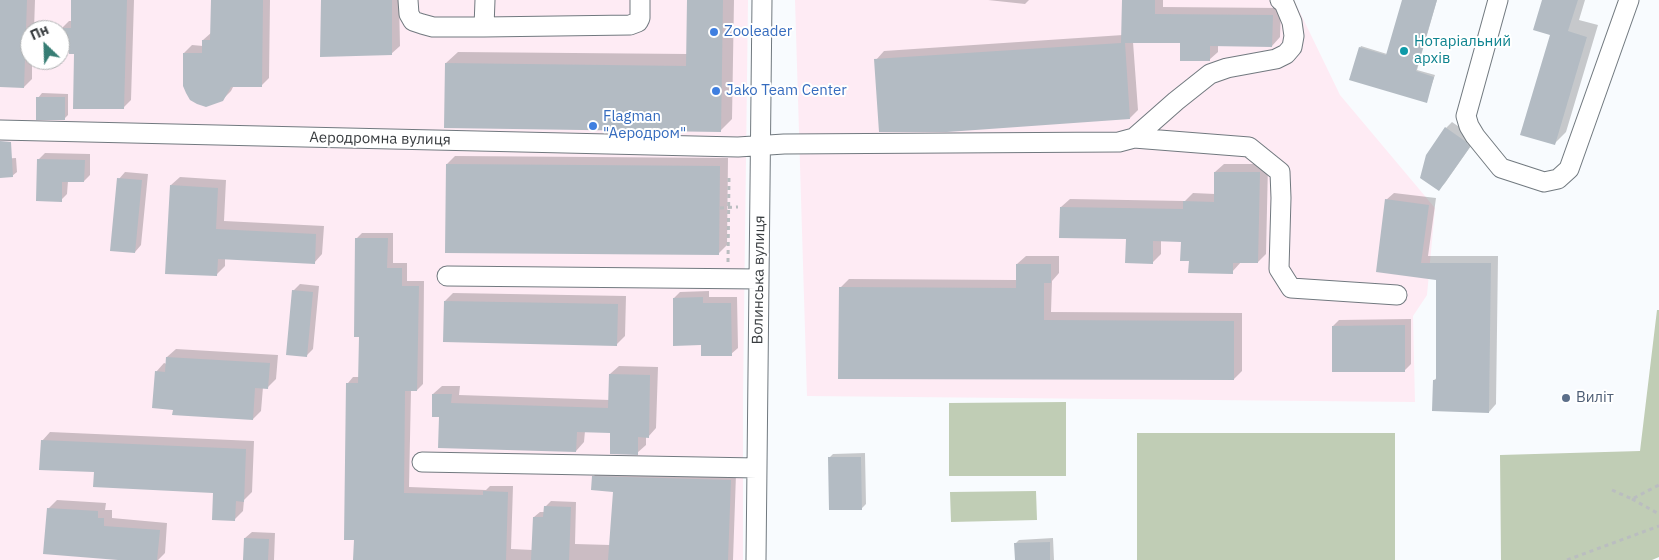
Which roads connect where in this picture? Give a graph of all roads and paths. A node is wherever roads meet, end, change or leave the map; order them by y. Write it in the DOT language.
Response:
graph roads {
  1 [pos="408,0"];
  2 [pos="485,0"];
  3 [pos="640,0"];
  4 [pos="762,0"];
  5 [pos="1280,0"];
  6 [pos="1498,0"];
  7 [pos="1629,0"];
  8 [pos="484,27"];
  9 [pos="0,130"];
  10 [pos="1134,138"];
  11 [pos="760,146"];
  12 [pos="729,177"];
  13 [pos="738,207"];
  14 [pos="720,208"];
  15 [pos="729,208"];
  16 [pos="447,276"];
  17 [pos="728,279"];
  18 [pos="759,279"];
  19 [pos="1397,295"];
  20 [pos="422,462"];
  21 [pos="757,468"];
  22 [pos="1659,485"];
  23 [pos="1612,490"];
  24 [pos="1632,499"];
  25 [pos="1659,514"];
  26 [pos="1659,526"];
  27 [pos="756,560"];
  28 [pos="1567,560"];
  1 -- 8 [label="street"];
  2 -- 8 [label="street"];
  3 -- 8 [label="street"];
  4 -- 11 [label="street, Волинська вулиця"];
  5 -- 10 [label="street"];
  6 -- 7 [label="street"];
  9 -- 11 [label="street, Аеродромна вулиця"];
  10 -- 11 [label="street, Аеродромна вулиця"];
  10 -- 19 [label="street, Аеродромна вулиця"];
  11 -- 18 [label="street, Волинська вулиця"];
  12 -- 15 [label="path"];
  13 -- 15 [label="path"];
  14 -- 15 [label="path"];
  15 -- 17 [label="path"];
  16 -- 17 [label="street"];
  17 -- 18 [label="street"];
  18 -- 21 [label="street, Волинська вулиця"];
  20 -- 21 [label="street"];
  21 -- 27 [label="street, Волинська вулиця"];
  22 -- 24 [label="path"];
  23 -- 24 [label="path"];
  24 -- 25 [label="path"];
  26 -- 28 [label="path"];
}
